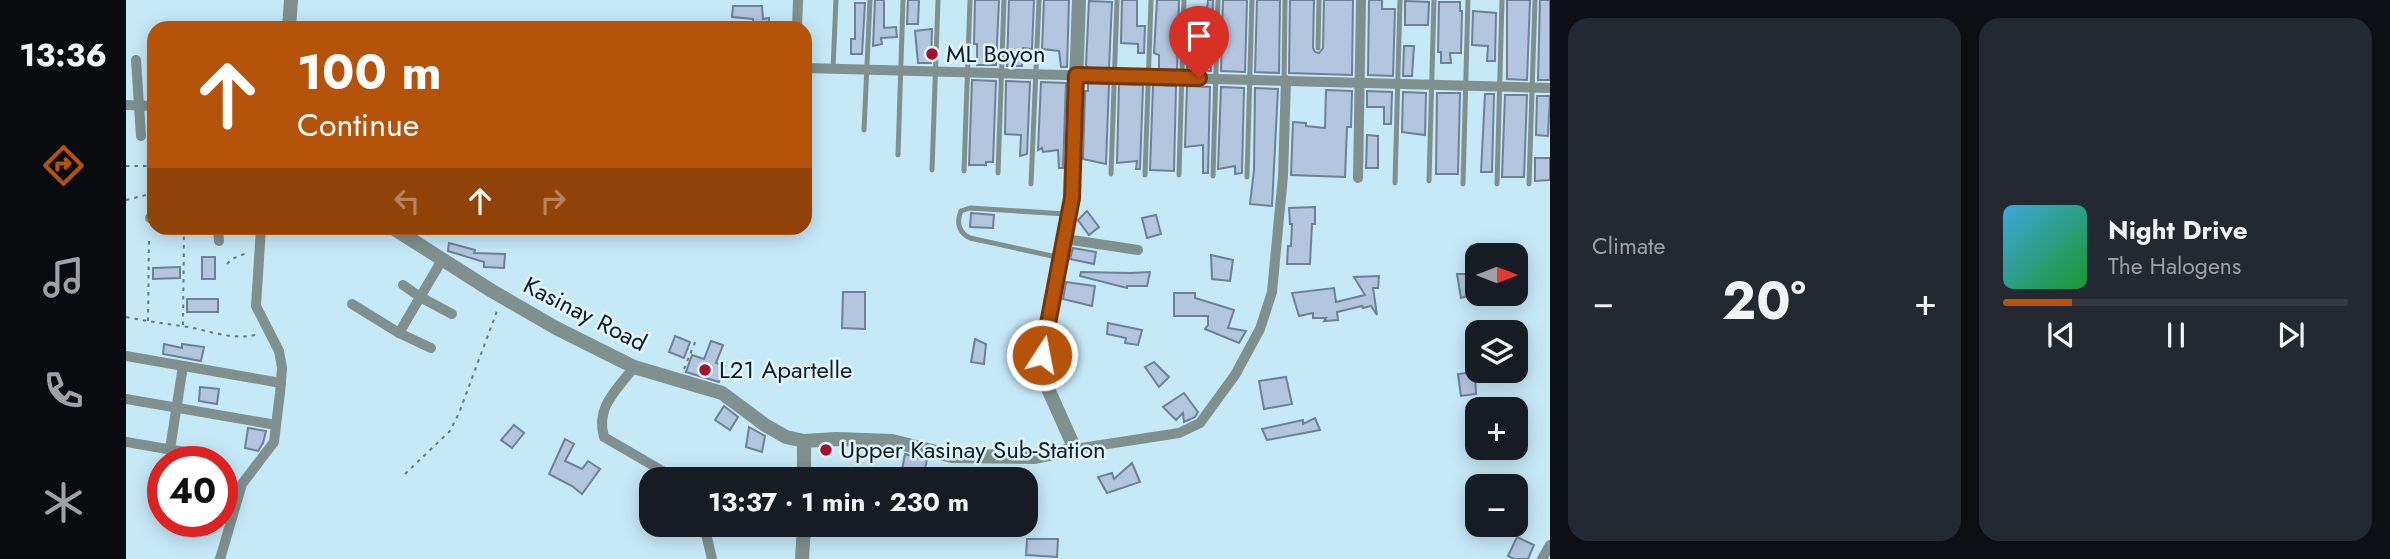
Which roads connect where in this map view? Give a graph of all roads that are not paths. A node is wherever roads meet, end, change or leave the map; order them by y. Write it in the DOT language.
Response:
graph roads {
  1 [pos="291,0"];
  2 [pos="798,0"];
  3 [pos="836,0"];
  4 [pos="870,0"];
  5 [pos="903,0"];
  6 [pos="938,0"];
  7 [pos="971,0"];
  8 [pos="1004,0"];
  9 [pos="1039,0"];
  10 [pos="1079,0"];
  11 [pos="1117,0"];
  12 [pos="1151,0"];
  13 [pos="1184,0"];
  14 [pos="1218,0"];
  15 [pos="1252,0"];
  16 [pos="1285,0"];
  17 [pos="1319,0"];
  18 [pos="1361,0"];
  19 [pos="1400,0"];
  20 [pos="1434,0"];
  21 [pos="1468,0"];
  22 [pos="1502,0"];
  23 [pos="1535,0"];
  24 [pos="290,21"];
  25 [pos="797,21"];
  26 [pos="1318,48"];
  27 [pos="135,60"];
  28 [pos="812,68"];
  29 [pos="833,69"];
  30 [pos="866,70"];
  31 [pos="900,71"];
  32 [pos="935,72"];
  33 [pos="968,72"];
  34 [pos="1002,73"];
  35 [pos="1035,74"];
  36 [pos="1076,75"];
  37 [pos="1115,76"];
  38 [pos="1148,77"];
  39 [pos="1182,78"];
  40 [pos="1216,79"];
  41 [pos="1250,79"];
  42 [pos="1285,80"];
  43 [pos="1360,83"];
  44 [pos="1398,83"];
  45 [pos="1432,84"];
  46 [pos="1465,85"];
  47 [pos="1500,86"];
  48 [pos="1532,87"];
  49 [pos="1550,88"];
  50 [pos="126,105"];
  51 [pos="140,106"];
  52 [pos="147,106"];
  53 [pos="864,130"];
  54 [pos="141,136"];
  55 [pos="898,155"];
  56 [pos="932,170"];
  57 [pos="964,171"];
  58 [pos="998,173"];
  59 [pos="1111,174"];
  60 [pos="1145,175"];
  61 [pos="1179,175"];
  62 [pos="1213,176"];
  63 [pos="1247,177"];
  64 [pos="1358,178"];
  65 [pos="1429,181"];
  66 [pos="1395,183"];
  67 [pos="1031,184"];
  68 [pos="1463,184"];
  69 [pos="1497,184"];
  70 [pos="1529,184"];
  71 [pos="1069,214"];
  72 [pos="219,235"];
  73 [pos="261,235"];
  74 [pos="404,235"];
  75 [pos="1065,239"];
  76 [pos="219,241"];
  77 [pos="1138,250"];
  78 [pos="1062,258"];
  79 [pos="442,260"];
  80 [pos="403,285"];
  81 [pos="420,297"];
  82 [pos="352,304"];
  83 [pos="452,314"];
  84 [pos="399,332"];
  85 [pos="431,348"];
  86 [pos="126,356"];
  87 [pos="183,366"];
  88 [pos="634,367"];
  89 [pos="281,383"];
  90 [pos="126,399"];
  91 [pos="176,407"];
  92 [pos="276,425"];
  93 [pos="804,441"];
  94 [pos="126,442"];
  95 [pos="151,446"];
  96 [pos="170,446"];
  97 [pos="1075,449"];
  98 [pos="656,467"];
  99 [pos="804,467"];
  100 [pos="707,537"];
  101 [pos="803,537"];
  102 [pos="1550,545"];
  103 [pos="220,559"];
  104 [pos="712,559"];
  105 [pos="802,559"];
  106 [pos="1542,559"];
  1 -- 24 [label="street"];
  2 -- 25 [label="street"];
  3 -- 29 [label="lane"];
  4 -- 30 [label="lane"];
  5 -- 31 [label="lane"];
  6 -- 32 [label="lane"];
  7 -- 33 [label="lane"];
  8 -- 34 [label="lane"];
  9 -- 35 [label="lane"];
  10 -- 36 [label="street"];
  11 -- 37 [label="lane"];
  12 -- 38 [label="lane"];
  13 -- 39 [label="lane"];
  14 -- 40 [label="lane"];
  15 -- 41 [label="lane"];
  16 -- 42 [label="lane"];
  17 -- 26 [label="lane"];
  18 -- 43 [label="street"];
  19 -- 44 [label="lane"];
  20 -- 45 [label="lane"];
  21 -- 46 [label="lane"];
  22 -- 47 [label="lane"];
  23 -- 48 [label="lane"];
  27 -- 51 [label="street"];
  28 -- 29 [label="street"];
  29 -- 30 [label="street"];
  30 -- 31 [label="street"];
  30 -- 53 [label="lane"];
  31 -- 32 [label="street"];
  31 -- 55 [label="lane"];
  32 -- 33 [label="street"];
  32 -- 56 [label="lane"];
  33 -- 34 [label="street"];
  33 -- 57 [label="lane"];
  34 -- 35 [label="street"];
  34 -- 58 [label="lane"];
  35 -- 36 [label="street"];
  35 -- 67 [label="lane"];
  36 -- 37 [label="street"];
  36 -- 71 [label="street"];
  37 -- 38 [label="street"];
  37 -- 59 [label="lane"];
  38 -- 39 [label="street"];
  38 -- 60 [label="lane"];
  39 -- 40 [label="street"];
  39 -- 61 [label="lane"];
  40 -- 41 [label="street"];
  40 -- 62 [label="lane"];
  41 -- 42 [label="street"];
  41 -- 63 [label="lane"];
  42 -- 43 [label="street"];
  42 -- 97 [label="street"];
  43 -- 44 [label="street"];
  43 -- 64 [label="street"];
  44 -- 45 [label="street"];
  44 -- 66 [label="lane"];
  45 -- 46 [label="street"];
  45 -- 65 [label="lane"];
  46 -- 47 [label="street"];
  46 -- 68 [label="lane"];
  47 -- 48 [label="street"];
  47 -- 69 [label="lane"];
  48 -- 49 [label="street"];
  48 -- 70 [label="lane"];
  50 -- 51 [label="street"];
  51 -- 52 [label="street"];
  51 -- 54 [label="street"];
  71 -- 75 [label="street"];
  71 -- 78 [label="lane"];
  72 -- 76 [label="street"];
  73 -- 89 [label="street"];
  74 -- 79 [label="street, Kasinay Road"];
  75 -- 77 [label="street"];
  75 -- 78 [label="street"];
  78 -- 97 [label="street"];
  79 -- 81 [label="street"];
  79 -- 88 [label="street, Kasinay Road"];
  80 -- 81 [label="street"];
  81 -- 83 [label="street"];
  81 -- 84 [label="street"];
  82 -- 84 [label="street"];
  84 -- 85 [label="street"];
  86 -- 87 [label="street"];
  87 -- 89 [label="street"];
  87 -- 91 [label="street"];
  88 -- 93 [label="street, Kasinay Road"];
  88 -- 98 [label="street"];
  89 -- 92 [label="street"];
  90 -- 91 [label="street"];
  91 -- 92 [label="street"];
  91 -- 96 [label="street"];
  92 -- 103 [label="street"];
  93 -- 97 [label="street"];
  93 -- 99 [label="street"];
  94 -- 95 [label="street"];
  100 -- 104 [label="street"];
  101 -- 105 [label="street"];
  102 -- 106 [label="street"];
}
